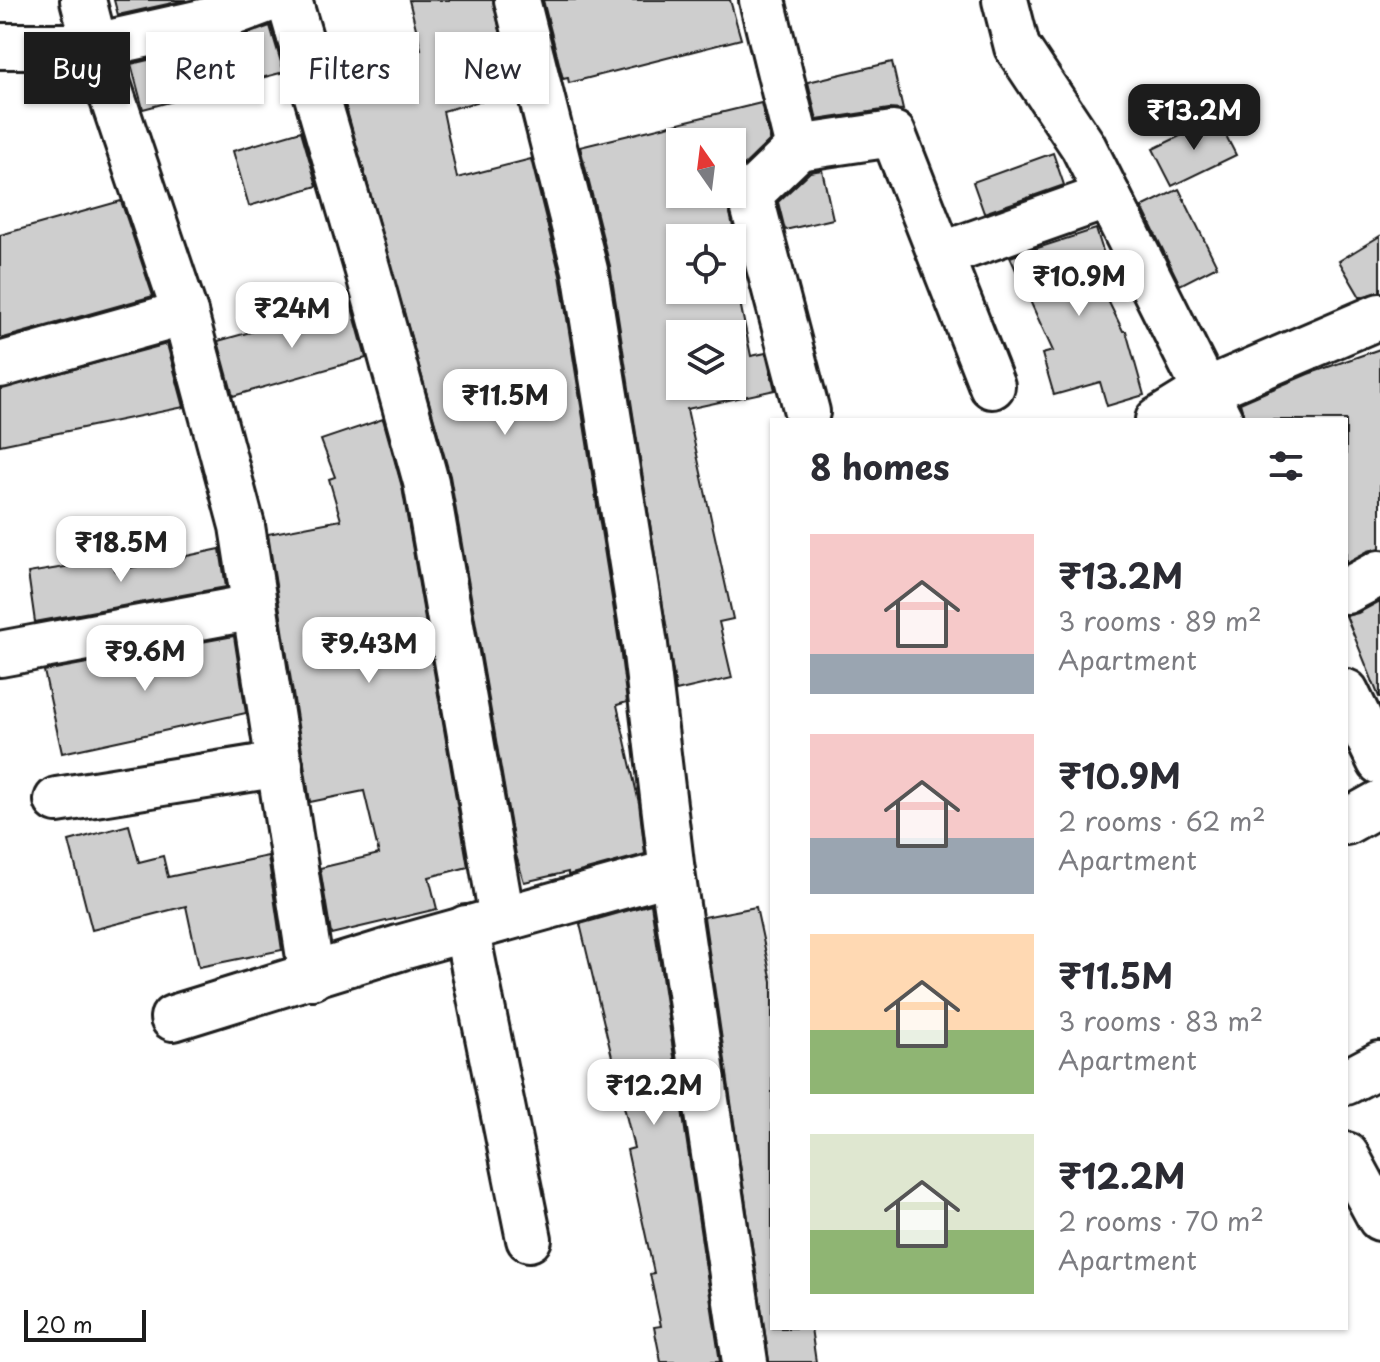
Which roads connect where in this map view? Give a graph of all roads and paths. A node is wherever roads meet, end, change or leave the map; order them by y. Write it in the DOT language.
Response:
graph roads {
  1 [pos="83,0"];
  2 [pos="268,0"];
  3 [pos="289,0"];
  4 [pos="517,0"];
  5 [pos="762,0"];
  6 [pos="1005,0"];
  7 [pos="91,32"];
  8 [pos="130,38"];
  9 [pos="0,46"];
  10 [pos="24,46"];
  11 [pos="115,104"];
  12 [pos="798,148"];
  13 [pos="1108,196"];
  14 [pos="941,255"];
  15 [pos="185,313"];
  16 [pos="1380,316"];
  17 [pos="0,365"];
  18 [pos="992,386"];
  19 [pos="1212,405"];
  20 [pos="807,412"];
  21 [pos="1165,418"];
  22 [pos="1380,573"];
  23 [pos="1348,590"];
  24 [pos="254,607"];
  25 [pos="0,654"];
  26 [pos="1348,696"];
  27 [pos="1380,762"];
  28 [pos="280,764"];
  29 [pos="57,800"];
  30 [pos="1380,803"];
  31 [pos="1348,821"];
  32 [pos="672,872"];
  33 [pos="484,923"];
  34 [pos="312,977"];
  35 [pos="173,1018"];
  36 [pos="1380,1064"];
  37 [pos="1348,1081"];
  38 [pos="1348,1159"];
  39 [pos="1380,1218"];
  40 [pos="529,1239"];
  41 [pos="745,1362"];
  1 -- 7 [label="street"];
  2 -- 8 [label="street"];
  3 -- 33 [label="street"];
  4 -- 32 [label="street"];
  5 -- 12 [label="street"];
  6 -- 13 [label="street"];
  9 -- 10 [label="street"];
  11 -- 15 [label="street"];
  12 -- 14 [label="street"];
  12 -- 20 [label="street"];
  13 -- 14 [label="street"];
  13 -- 19 [label="street"];
  14 -- 18 [label="street"];
  15 -- 17 [label="street"];
  15 -- 24 [label="street"];
  16 -- 19 [label="street"];
  19 -- 21 [label="street"];
  22 -- 23 [label="street"];
  24 -- 25 [label="street"];
  24 -- 28 [label="street"];
  26 -- 27 [label="street"];
  28 -- 29 [label="street"];
  28 -- 34 [label="street"];
  30 -- 31 [label="street"];
  32 -- 33 [label="street"];
  32 -- 41 [label="street"];
  33 -- 34 [label="street"];
  33 -- 40 [label="street"];
  34 -- 35 [label="street"];
  36 -- 37 [label="street"];
  38 -- 39 [label="street"];
}
